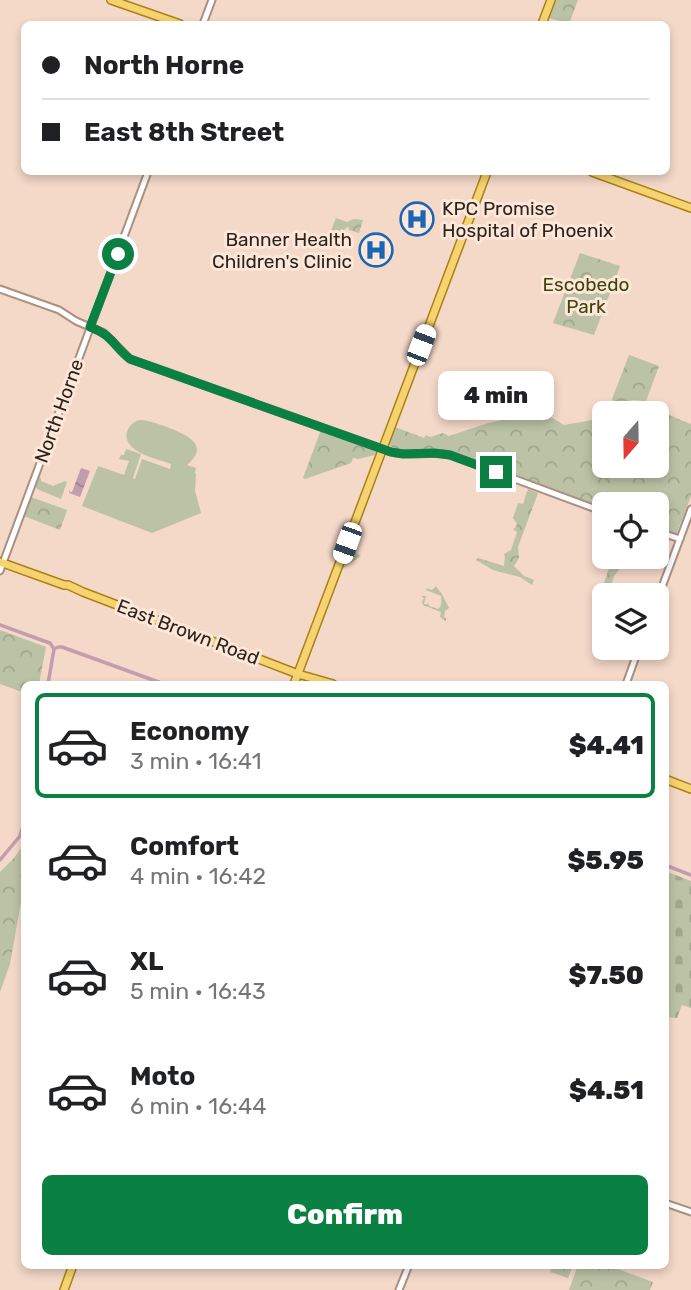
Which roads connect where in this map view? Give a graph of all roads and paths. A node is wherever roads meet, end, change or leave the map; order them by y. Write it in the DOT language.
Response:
graph roads {
  1 [pos="111,0"];
  2 [pos="212,0"];
  3 [pos="551,0"];
  4 [pos="171,21"];
  5 [pos="204,21"];
  6 [pos="543,21"];
  7 [pos="147,175"];
  8 [pos="486,175"];
  9 [pos="600,175"];
  10 [pos="691,208"];
  11 [pos="0,289"];
  12 [pos="90,327"];
  13 [pos="383,449"];
  14 [pos="592,508"];
  15 [pos="691,509"];
  16 [pos="669,535"];
  17 [pos="680,539"];
  18 [pos="1,565"];
  19 [pos="664,583"];
  20 [pos="635,660"];
  21 [pos="298,674"];
  22 [pos="295,681"];
  23 [pos="322,681"];
  24 [pos="627,681"];
  25 [pos="669,781"];
  26 [pos="691,789"];
  27 [pos="669,1204"];
  28 [pos="691,1212"];
  29 [pos="72,1269"];
  30 [pos="407,1269"];
  31 [pos="64,1290"];
  32 [pos="399,1290"];
  1 -- 4 [label="main road"];
  2 -- 5 [label="street"];
  3 -- 6 [label="main road"];
  7 -- 12 [label="street, North Horne"];
  8 -- 13 [label="main road"];
  9 -- 10 [label="main road"];
  11 -- 12 [label="street"];
  12 -- 13 [label="street"];
  12 -- 18 [label="street, North Horne"];
  13 -- 14 [label="street"];
  13 -- 21 [label="main road"];
  15 -- 17 [label="street"];
  16 -- 17 [label="street"];
  17 -- 19 [label="street"];
  18 -- 21 [label="main road, East Brown Road"];
  20 -- 24 [label="street"];
  21 -- 22 [label="main road"];
  21 -- 23 [label="main road, East Brown Road"];
  25 -- 26 [label="main road"];
  27 -- 28 [label="street"];
  29 -- 31 [label="main road"];
  30 -- 32 [label="street"];
}
